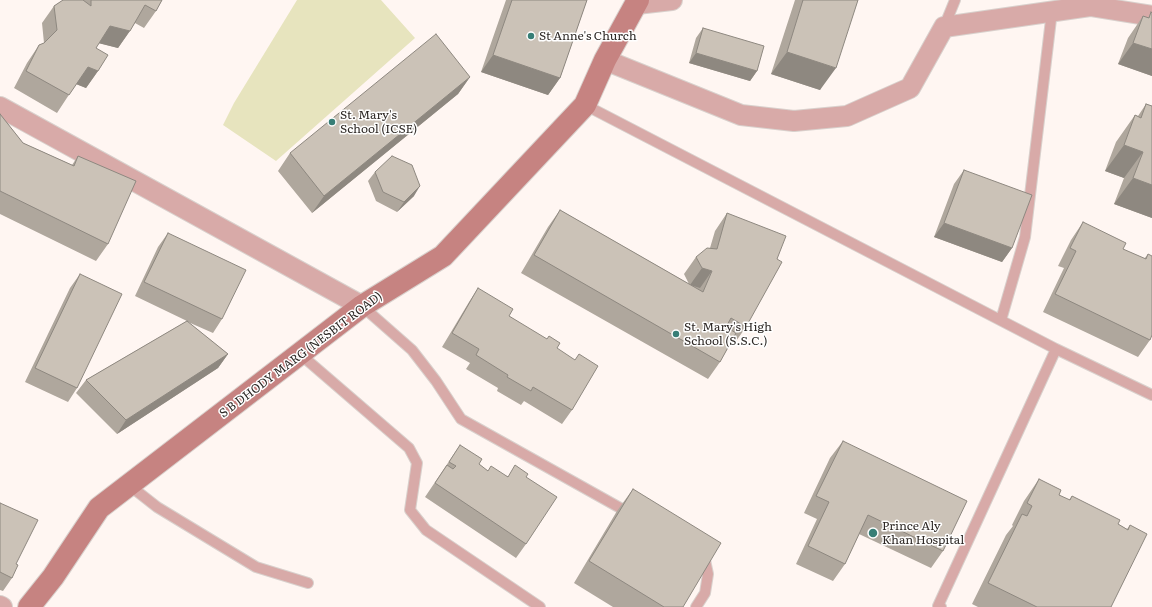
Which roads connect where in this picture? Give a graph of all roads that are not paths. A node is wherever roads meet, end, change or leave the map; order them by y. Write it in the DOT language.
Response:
graph roads {
  1 [pos="672,0"];
  2 [pos="955,0"];
  3 [pos="637,2"];
  4 [pos="1052,11"];
  5 [pos="1152,16"];
  6 [pos="944,27"];
  7 [pos="605,60"];
  8 [pos="585,105"];
  9 [pos="0,107"];
  10 [pos="362,306"];
  11 [pos="1001,320"];
  12 [pos="1056,349"];
  13 [pos="300,354"];
  14 [pos="1152,395"];
  15 [pos="129,485"];
  16 [pos="640,519"];
  17 [pos="695,550"];
  18 [pos="308,584"];
  19 [pos="30,607"];
  20 [pos="540,607"];
  21 [pos="696,607"];
  22 [pos="941,607"];
  1 -- 3 [label="street"];
  2 -- 6 [label="lane"];
  3 -- 7 [label="main road, S B DHODY MARG (NESBIT ROAD)"];
  4 -- 5 [label="street"];
  4 -- 6 [label="street"];
  4 -- 11 [label="lane"];
  6 -- 7 [label="street"];
  7 -- 8 [label="main road, S B DHODY MARG (NESBIT ROAD)"];
  8 -- 10 [label="main road, S B DHODY MARG (NESBIT ROAD)"];
  8 -- 11 [label="lane"];
  9 -- 10 [label="street"];
  10 -- 13 [label="main road, S B DHODY MARG (NESBIT ROAD)"];
  10 -- 16 [label="lane"];
  11 -- 12 [label="lane"];
  12 -- 14 [label="lane"];
  12 -- 22 [label="lane"];
  13 -- 15 [label="main road, S B DHODY MARG (NESBIT ROAD)"];
  13 -- 20 [label="lane"];
  15 -- 18 [label="lane"];
  15 -- 19 [label="main road, S B DHODY MARG (NESBIT ROAD)"];
  17 -- 21 [label="lane"];
}
